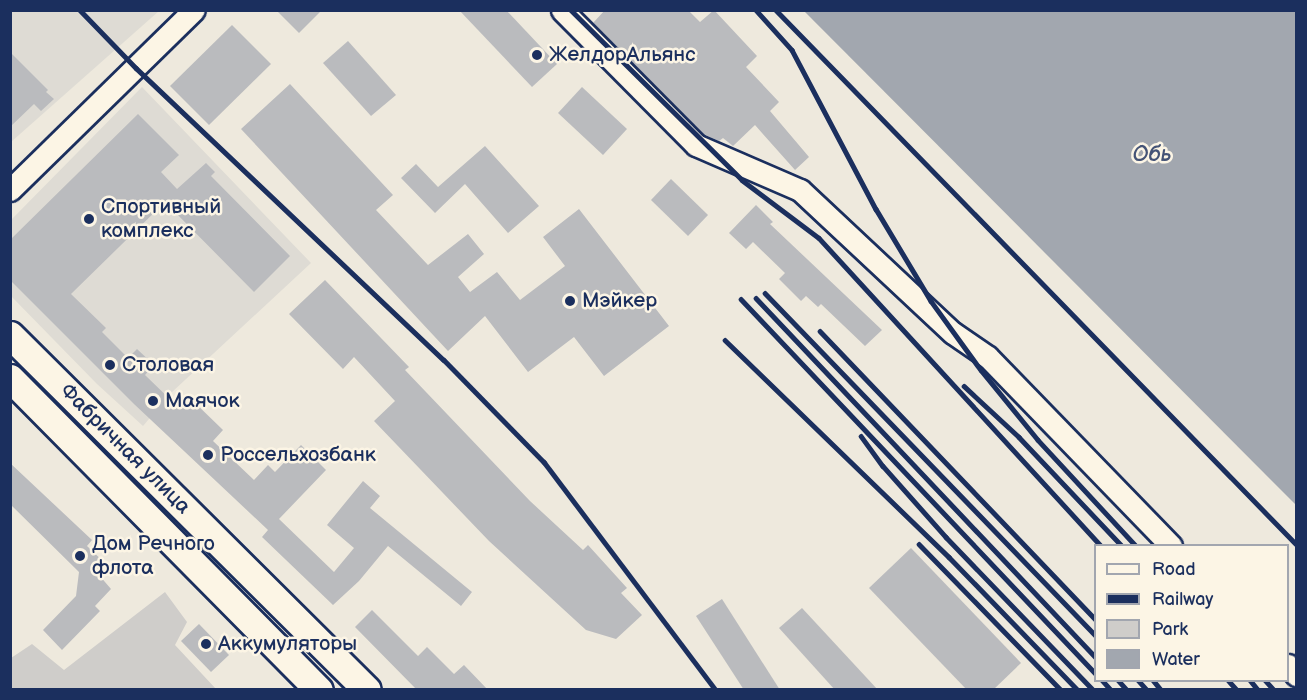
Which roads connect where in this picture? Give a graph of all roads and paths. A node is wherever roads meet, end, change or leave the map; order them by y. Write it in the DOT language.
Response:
graph roads {
  1 [pos="194,10"];
  2 [pos="562,10"];
  3 [pos="10,190"];
  4 [pos="10,334"];
  5 [pos="10,378"];
  6 [pos="1169,544"];
  7 [pos="319,690"];
  8 [pos="367,690"];
  1 -- 3 [label="street"];
  2 -- 6 [label="street"];
  4 -- 8 [label="main road, Фабричная улица"];
  5 -- 7 [label="main road, Фабричная улица"];
}
